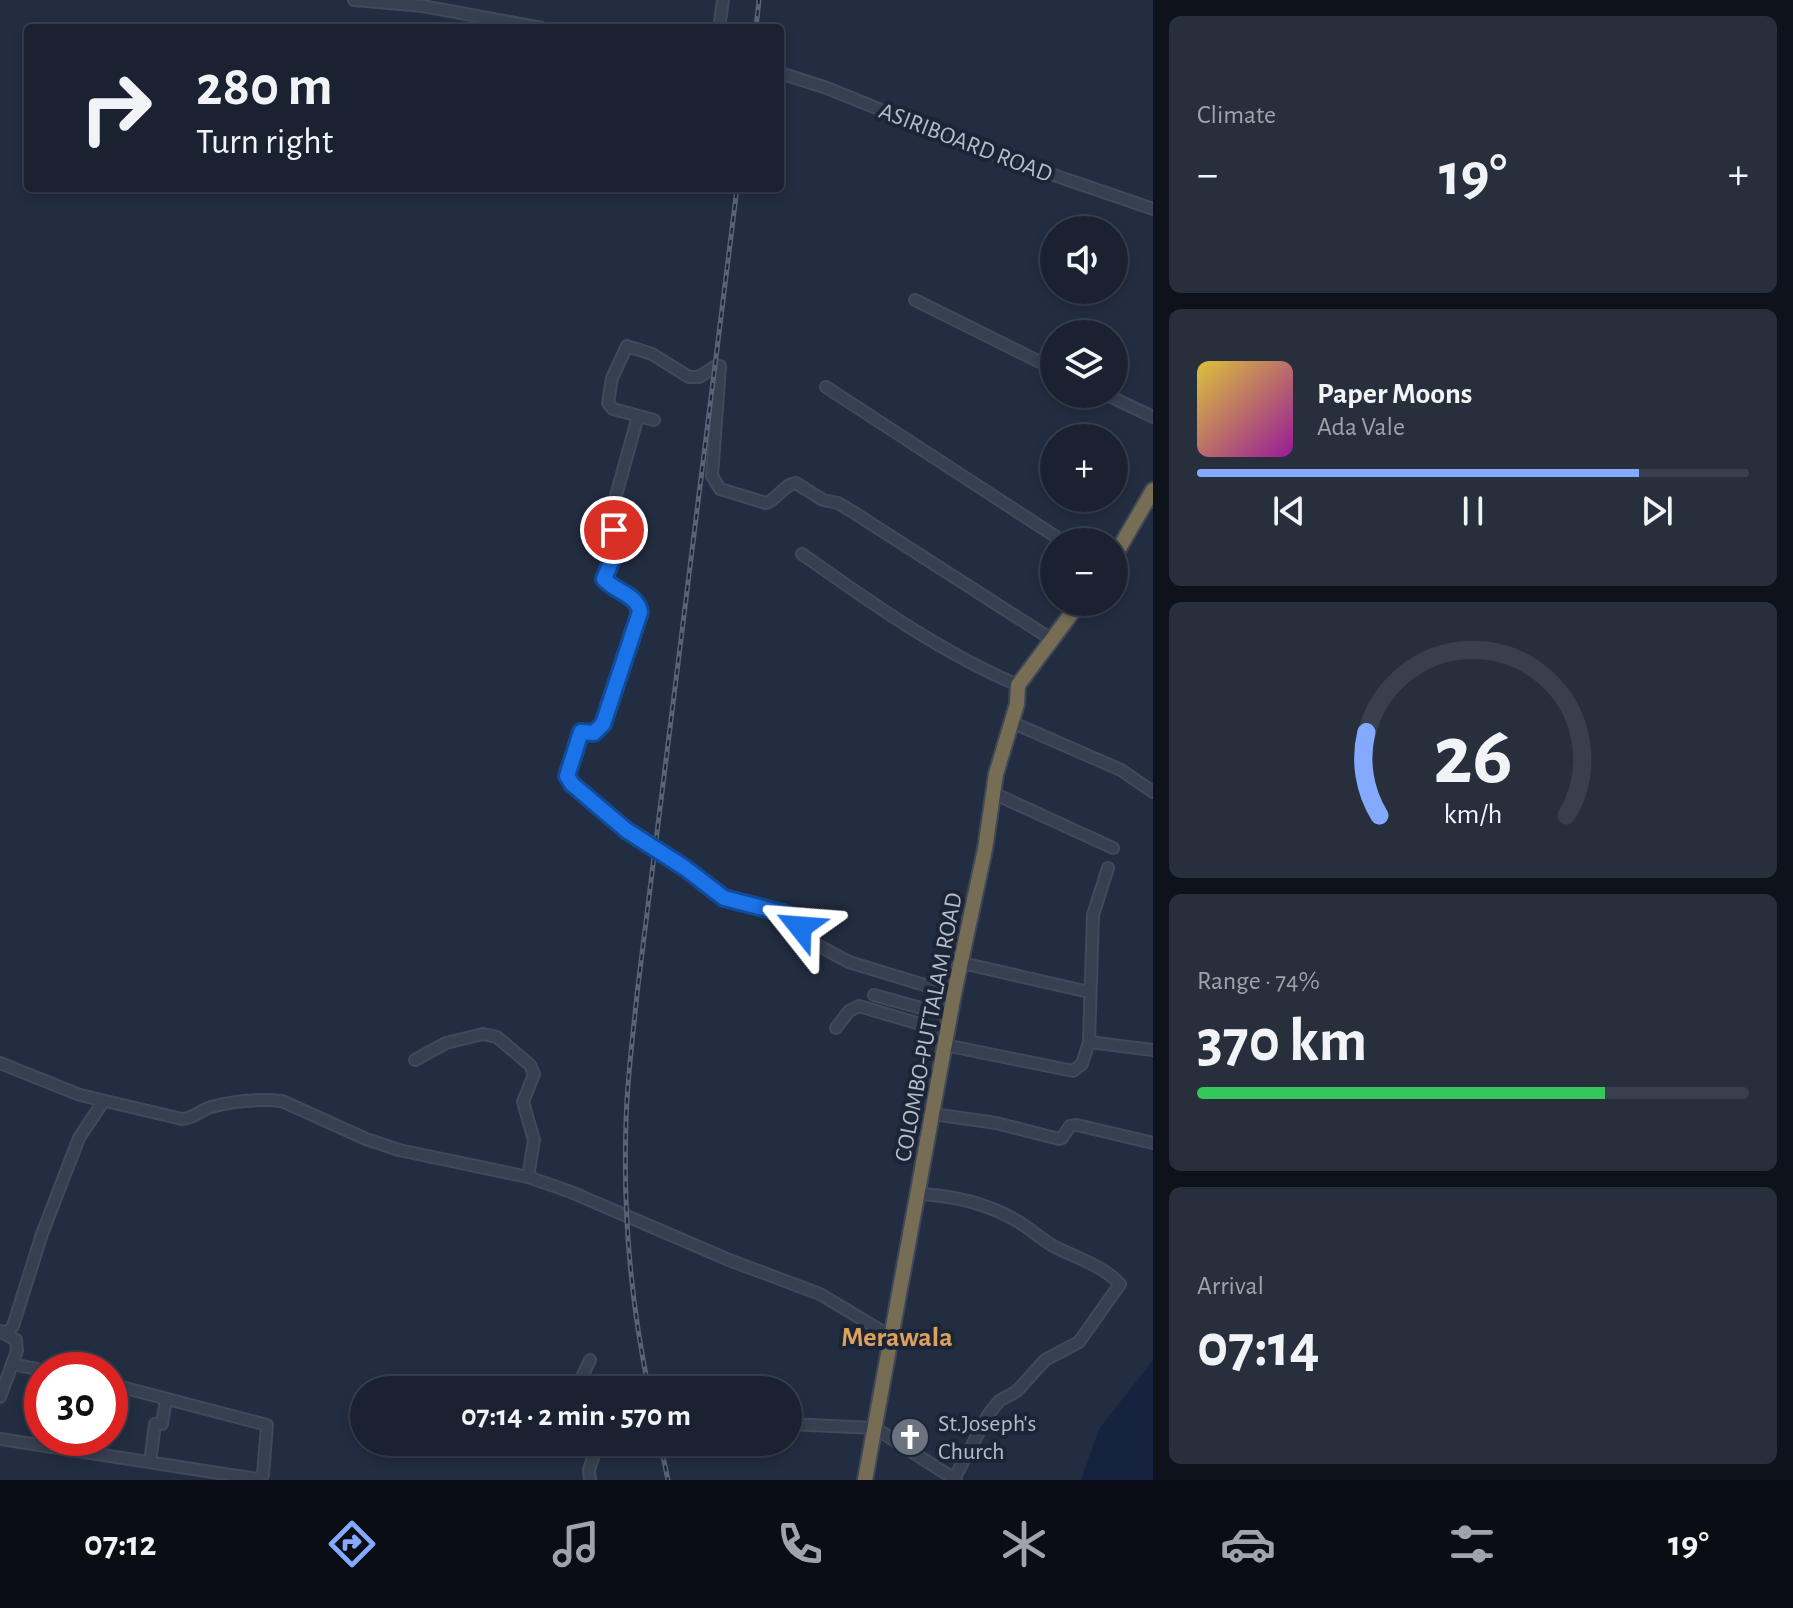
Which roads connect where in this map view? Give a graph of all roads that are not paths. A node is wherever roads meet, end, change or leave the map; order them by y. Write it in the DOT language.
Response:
graph roads {
  1 [pos="354,0"];
  2 [pos="723,0"];
  3 [pos="520,24"];
  4 [pos="720,24"];
  5 [pos="784,74"];
  6 [pos="1153,209"];
  7 [pos="915,300"];
  8 [pos="1040,362"];
  9 [pos="826,387"];
  10 [pos="1128,405"];
  11 [pos="638,416"];
  12 [pos="1153,417"];
  13 [pos="654,420"];
  14 [pos="1153,490"];
  15 [pos="1043,528"];
  16 [pos="1128,533"];
  17 [pos="802,554"];
  18 [pos="1069,616"];
  19 [pos="1051,639"];
  20 [pos="1018,685"];
  21 [pos="1011,722"];
  22 [pos="1153,792"];
  23 [pos="993,793"];
  24 [pos="1113,848"];
  25 [pos="1108,868"];
  26 [pos="962,963"];
  27 [pos="1089,992"];
  28 [pos="954,994"];
  29 [pos="874,995"];
  30 [pos="950,1016"];
  31 [pos="836,1028"];
  32 [pos="946,1038"];
  33 [pos="1089,1042"];
  34 [pos="1153,1050"];
  35 [pos="415,1060"];
  36 [pos="0,1063"];
  37 [pos="103,1102"];
  38 [pos="933,1114"];
  39 [pos="1153,1143"];
  40 [pos="528,1177"];
  41 [pos="919,1194"];
  42 [pos="2,1332"];
  43 [pos="890,1336"];
  44 [pos="590,1360"];
  45 [pos="12,1364"];
  46 [pos="24,1366"];
  47 [pos="583,1376"];
  48 [pos="128,1389"];
  49 [pos="0,1397"];
  50 [pos="166,1399"];
  51 [pos="802,1425"];
  52 [pos="875,1428"];
  53 [pos="0,1439"];
  54 [pos="594,1456"];
  55 [pos="150,1462"];
  56 [pos="955,1479"];
  57 [pos="590,1480"];
  58 [pos="865,1480"];
  1 -- 3 [label="street"];
  2 -- 4 [label="street"];
  5 -- 6 [label="street, ASIRIBOARD ROAD"];
  7 -- 8 [label="street"];
  9 -- 15 [label="street"];
  10 -- 12 [label="street"];
  11 -- 13 [label="street"];
  11 -- 19 [label="street"];
  11 -- 28 [label="street"];
  14 -- 16 [label="highway"];
  17 -- 20 [label="street"];
  18 -- 19 [label="highway, COLOMBO-PUTTALAM ROAD"];
  19 -- 20 [label="highway, COLOMBO-PUTTALAM ROAD"];
  20 -- 21 [label="highway, COLOMBO-PUTTALAM ROAD"];
  21 -- 22 [label="street"];
  21 -- 23 [label="highway, COLOMBO-PUTTALAM ROAD"];
  23 -- 24 [label="street"];
  23 -- 26 [label="highway, COLOMBO-PUTTALAM ROAD"];
  25 -- 27 [label="street"];
  26 -- 27 [label="street"];
  26 -- 28 [label="highway, COLOMBO-PUTTALAM ROAD"];
  27 -- 33 [label="street"];
  28 -- 30 [label="highway, COLOMBO-PUTTALAM ROAD"];
  29 -- 30 [label="street"];
  30 -- 32 [label="highway, COLOMBO-PUTTALAM ROAD"];
  31 -- 32 [label="street"];
  32 -- 33 [label="street"];
  32 -- 38 [label="highway, COLOMBO-PUTTALAM ROAD"];
  33 -- 34 [label="street"];
  35 -- 40 [label="street"];
  36 -- 37 [label="street"];
  37 -- 40 [label="street"];
  37 -- 42 [label="street"];
  38 -- 39 [label="street"];
  38 -- 41 [label="highway, COLOMBO-PUTTALAM ROAD"];
  40 -- 43 [label="street"];
  41 -- 43 [label="highway, COLOMBO-PUTTALAM ROAD"];
  41 -- 56 [label="street"];
  42 -- 45 [label="street"];
  43 -- 52 [label="highway, COLOMBO-PUTTALAM ROAD"];
  44 -- 47 [label="street"];
  45 -- 46 [label="street"];
  45 -- 49 [label="street"];
  48 -- 50 [label="street"];
  50 -- 55 [label="street"];
  50 -- 55 [label="street"];
  51 -- 52 [label="street"];
  52 -- 56 [label="street"];
  52 -- 58 [label="highway, COLOMBO-PUTTALAM ROAD"];
  53 -- 55 [label="street"];
  54 -- 57 [label="street"];
}
